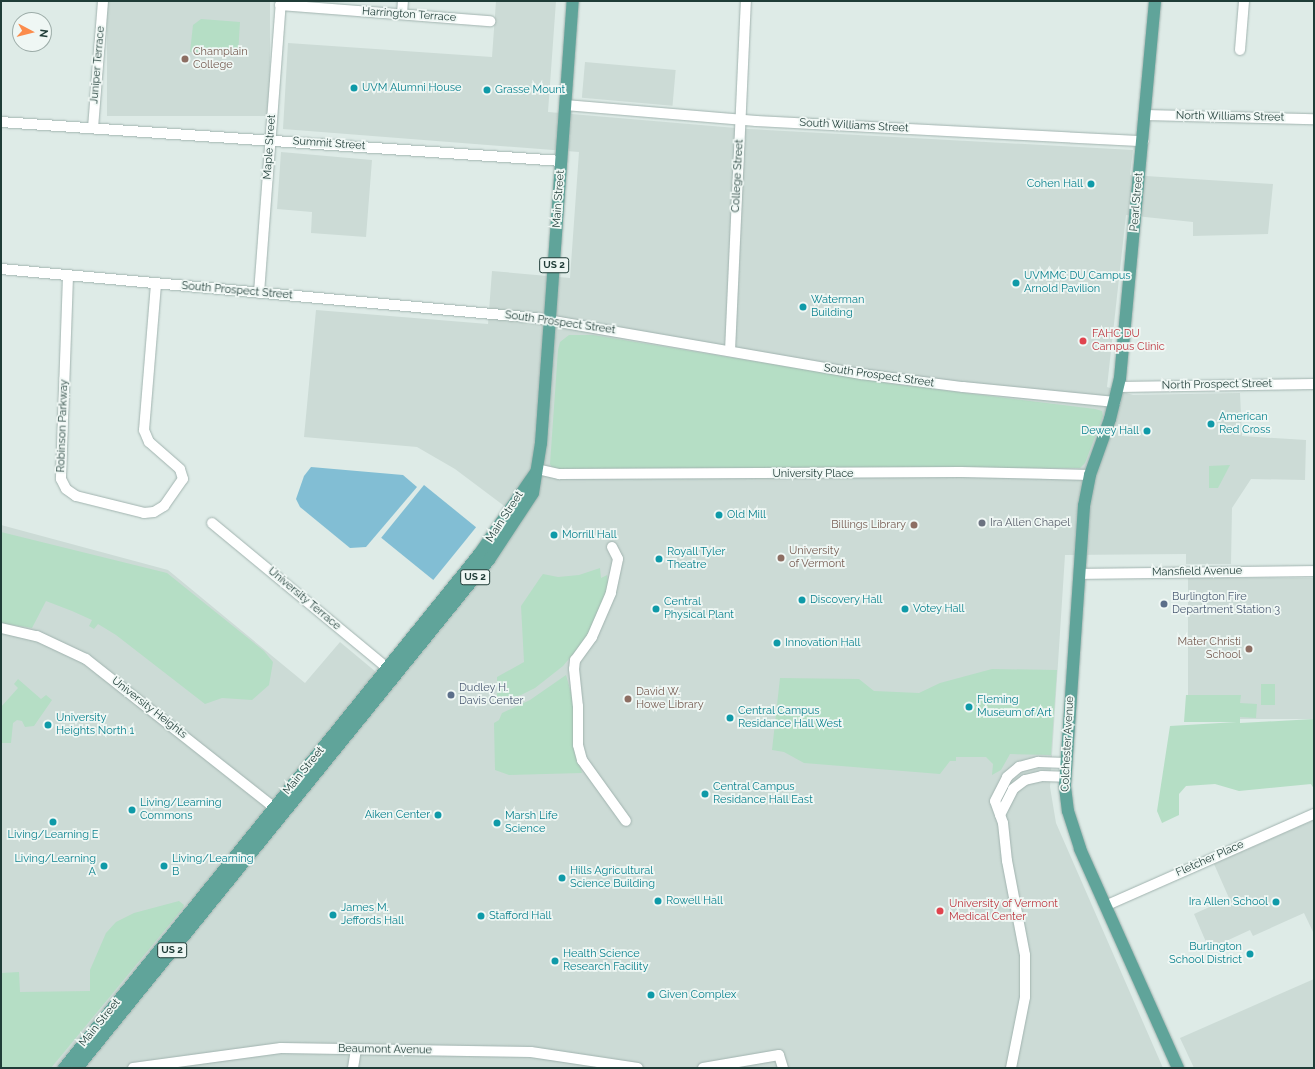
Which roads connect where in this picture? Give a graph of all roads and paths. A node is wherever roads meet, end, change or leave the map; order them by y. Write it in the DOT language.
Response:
graph roads {
  1 [pos="103,1"];
  2 [pos="403,1"];
  3 [pos="573,1"];
  4 [pos="746,1"];
  5 [pos="1156,1"];
  6 [pos="1244,1"];
  7 [pos="280,3"];
  8 [pos="402,14"];
  9 [pos="490,21"];
  10 [pos="1240,50"];
  11 [pos="565,105"];
  12 [pos="1145,115"];
  13 [pos="1314,119"];
  14 [pos="740,120"];
  15 [pos="1,122"];
  16 [pos="93,128"];
  17 [pos="270,140"];
  18 [pos="1142,141"];
  19 [pos="561,161"];
  20 [pos="1,269"];
  21 [pos="68,276"];
  22 [pos="156,284"];
  23 [pos="259,293"];
  24 [pos="550,320"];
  25 [pos="730,351"];
  26 [pos="1314,384"];
  27 [pos="1119,387"];
  28 [pos="1115,402"];
  29 [pos="537,469"];
  30 [pos="1090,475"];
  31 [pos="212,523"];
  32 [pos="612,547"];
  33 [pos="1314,571"];
  34 [pos="1079,574"];
  35 [pos="1,628"];
  36 [pos="392,672"];
  37 [pos="1066,763"];
  38 [pos="1066,777"];
  39 [pos="279,811"];
  40 [pos="1314,814"];
  41 [pos="1000,815"];
  42 [pos="626,821"];
  43 [pos="1105,906"];
  44 [pos="356,1050"];
  45 [pos="64,1068"];
  46 [pos="77,1068"];
  47 [pos="133,1068"];
  48 [pos="353,1068"];
  49 [pos="638,1068"];
  50 [pos="702,1068"];
  51 [pos="783,1068"];
  52 [pos="1011,1068"];
  53 [pos="1178,1068"];
  1 -- 16 [label="street, Juniper Terrace"];
  2 -- 8 [label="street"];
  3 -- 11 [label="main road, Main Street / US 2"];
  4 -- 14 [label="street, College Street"];
  5 -- 12 [label="main road, Pearl Street"];
  6 -- 10 [label="street"];
  7 -- 8 [label="street, Harrington Terrace"];
  7 -- 17 [label="street, Maple Street"];
  8 -- 9 [label="street, Harrington Terrace"];
  11 -- 14 [label="street, South Williams Street"];
  11 -- 19 [label="main road, Main Street / US 2"];
  12 -- 13 [label="street, North Williams Street"];
  12 -- 18 [label="main road, Pearl Street"];
  14 -- 18 [label="street, South Williams Street"];
  14 -- 25 [label="street, College Street"];
  15 -- 16 [label="street, Summit Street"];
  16 -- 17 [label="street, Summit Street"];
  17 -- 19 [label="street, Summit Street"];
  17 -- 23 [label="street, Maple Street"];
  18 -- 27 [label="main road, Pearl Street"];
  19 -- 24 [label="main road, Main Street / US 2"];
  20 -- 21 [label="street, South Prospect Street"];
  21 -- 22 [label="street, South Prospect Street"];
  21 -- 22 [label="street, Robinson Parkway"];
  22 -- 23 [label="street, South Prospect Street"];
  23 -- 24 [label="street, South Prospect Street"];
  24 -- 25 [label="street, South Prospect Street"];
  24 -- 29 [label="main road, Main Street / US 2"];
  25 -- 28 [label="street, South Prospect Street"];
  26 -- 27 [label="street, North Prospect Street"];
  27 -- 28 [label="main road, Pearl Street"];
  28 -- 30 [label="main road, Colchester Avenue"];
  29 -- 30 [label="street, University Place"];
  29 -- 36 [label="main road, Main Street / US 2"];
  30 -- 34 [label="main road, Colchester Avenue"];
  31 -- 36 [label="street, University Terrace"];
  32 -- 42 [label="street"];
  33 -- 34 [label="street, Mansfield Avenue"];
  34 -- 37 [label="main road, Colchester Avenue"];
  35 -- 39 [label="street, University Heights"];
  36 -- 39 [label="main road, Main Street / US 2"];
  37 -- 38 [label="main road, Colchester Avenue"];
  37 -- 41 [label="street"];
  38 -- 41 [label="street"];
  38 -- 43 [label="main road, Colchester Avenue"];
  39 -- 45 [label="main road, Main Street / US 2"];
  39 -- 46 [label="main road, Main Street / US 2"];
  40 -- 43 [label="street, Fletcher Place"];
  41 -- 52 [label="street"];
  43 -- 53 [label="main road, Colchester Avenue"];
  44 -- 47 [label="street, Beaumont Avenue"];
  44 -- 48 [label="street"];
  44 -- 49 [label="street, Beaumont Avenue"];
  50 -- 51 [label="street"];
}
